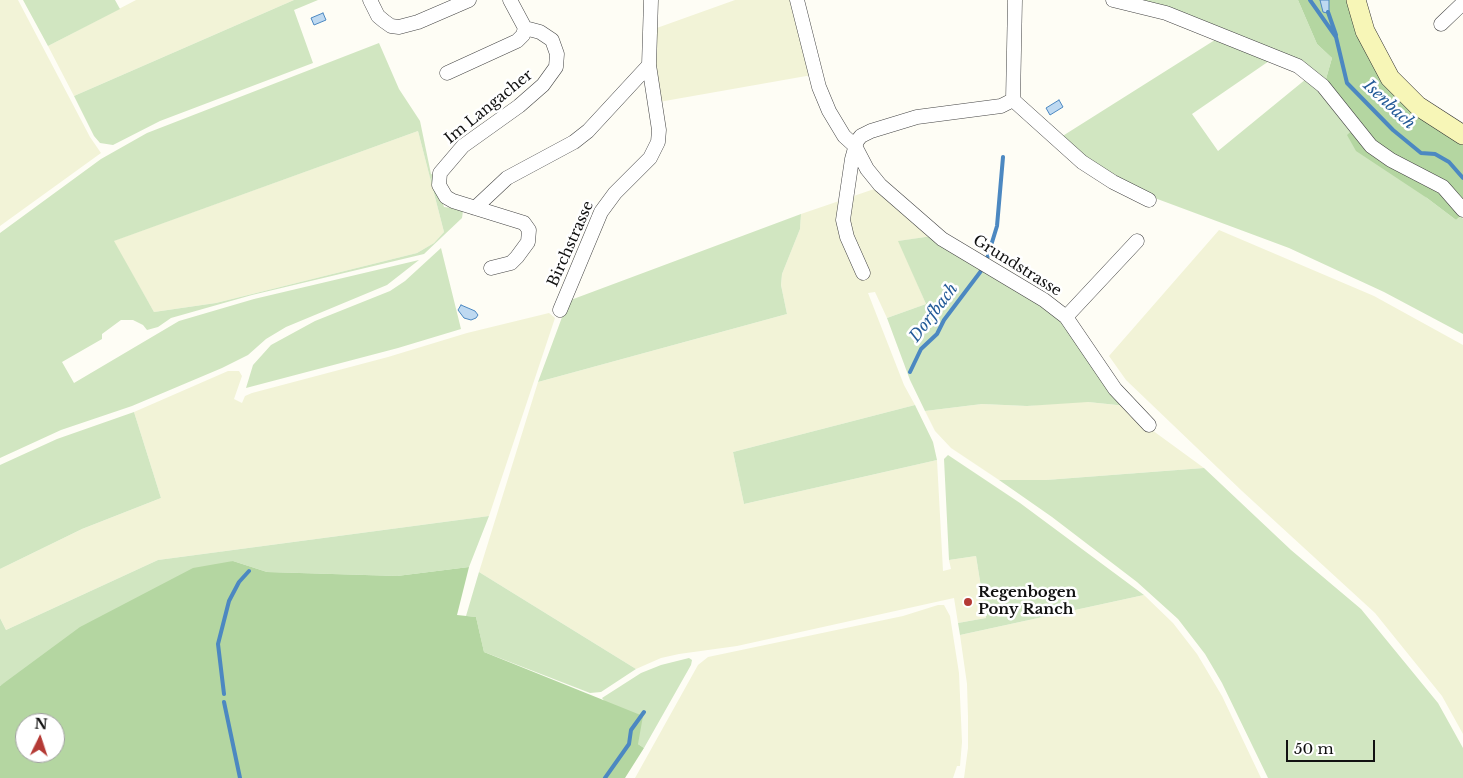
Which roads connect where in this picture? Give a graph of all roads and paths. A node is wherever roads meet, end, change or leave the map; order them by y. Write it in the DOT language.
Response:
graph roads {
  1 [pos="370,0"];
  2 [pos="469,0"];
  3 [pos="510,0"];
  4 [pos="651,0"];
  5 [pos="797,0"];
  6 [pos="1015,0"];
  7 [pos="1113,0"];
  8 [pos="1356,0"];
  9 [pos="1463,3"];
  10 [pos="1441,24"];
  11 [pos="524,28"];
  12 [pos="649,65"];
  13 [pos="447,73"];
  14 [pos="1013,100"];
  15 [pos="1463,135"];
  16 [pos="855,146"];
  17 [pos="1149,200"];
  18 [pos="475,208"];
  19 [pos="1463,210"];
  20 [pos="1138,241"];
  21 [pos="492,268"];
  22 [pos="863,273"];
  23 [pos="560,310"];
  24 [pos="1066,317"];
  25 [pos="1150,426"];
  1 -- 2 [label="street"];
  3 -- 11 [label="street"];
  4 -- 12 [label="street, Birchstrasse"];
  5 -- 16 [label="street, Grundstrasse"];
  6 -- 14 [label="street"];
  7 -- 19 [label="street"];
  8 -- 15 [label="main road"];
  9 -- 10 [label="street"];
  11 -- 13 [label="street"];
  11 -- 18 [label="street, Im Langacher"];
  12 -- 18 [label="street"];
  12 -- 23 [label="street, Birchstrasse"];
  14 -- 16 [label="street"];
  14 -- 17 [label="street"];
  16 -- 22 [label="street"];
  16 -- 24 [label="street, Grundstrasse"];
  18 -- 21 [label="street, Im Langacher"];
  20 -- 24 [label="street"];
  24 -- 25 [label="street, Grundstrasse"];
}
